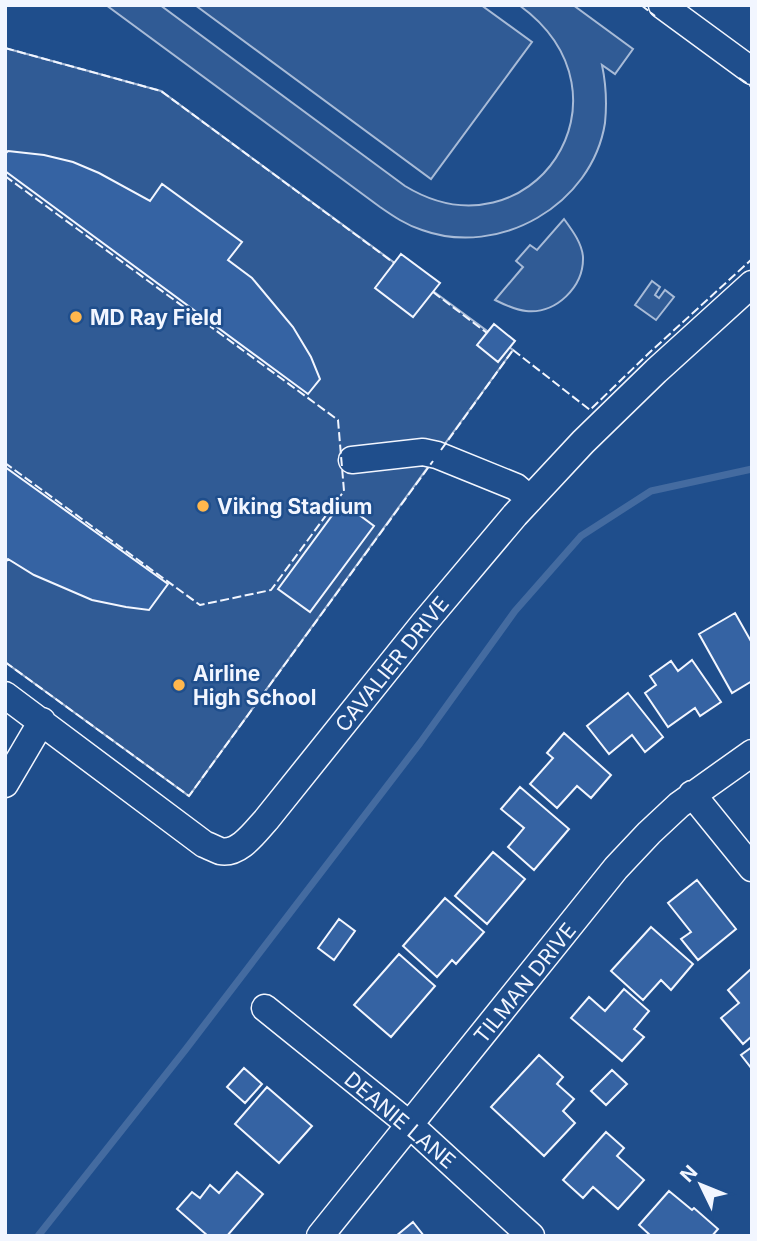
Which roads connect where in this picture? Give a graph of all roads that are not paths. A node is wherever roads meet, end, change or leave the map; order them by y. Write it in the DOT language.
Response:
graph roads {
  1 [pos="662,5"];
  2 [pos="752,71"];
  3 [pos="752,284"];
  4 [pos="352,460"];
  5 [pos="530,499"];
  6 [pos="5,695"];
  7 [pos="41,721"];
  8 [pos="752,753"];
  9 [pos="5,784"];
  10 [pos="692,794"];
  11 [pos="752,868"];
  12 [pos="265,1008"];
  13 [pos="410,1125"];
  14 [pos="320,1236"];
  15 [pos="531,1236"];
  1 -- 2 [label="street"];
  3 -- 5 [label="street, CAVALIER DRIVE"];
  4 -- 5 [label="street"];
  5 -- 7 [label="street, CAVALIER DRIVE"];
  6 -- 7 [label="street, CAVALIER DRIVE"];
  7 -- 9 [label="street"];
  8 -- 10 [label="street, TILMAN DRIVE"];
  10 -- 11 [label="street"];
  10 -- 13 [label="street, TILMAN DRIVE"];
  12 -- 13 [label="street, DEANIE LANE"];
  13 -- 14 [label="street, TILMAN DRIVE"];
  13 -- 15 [label="street, DEANIE LANE"];
}
